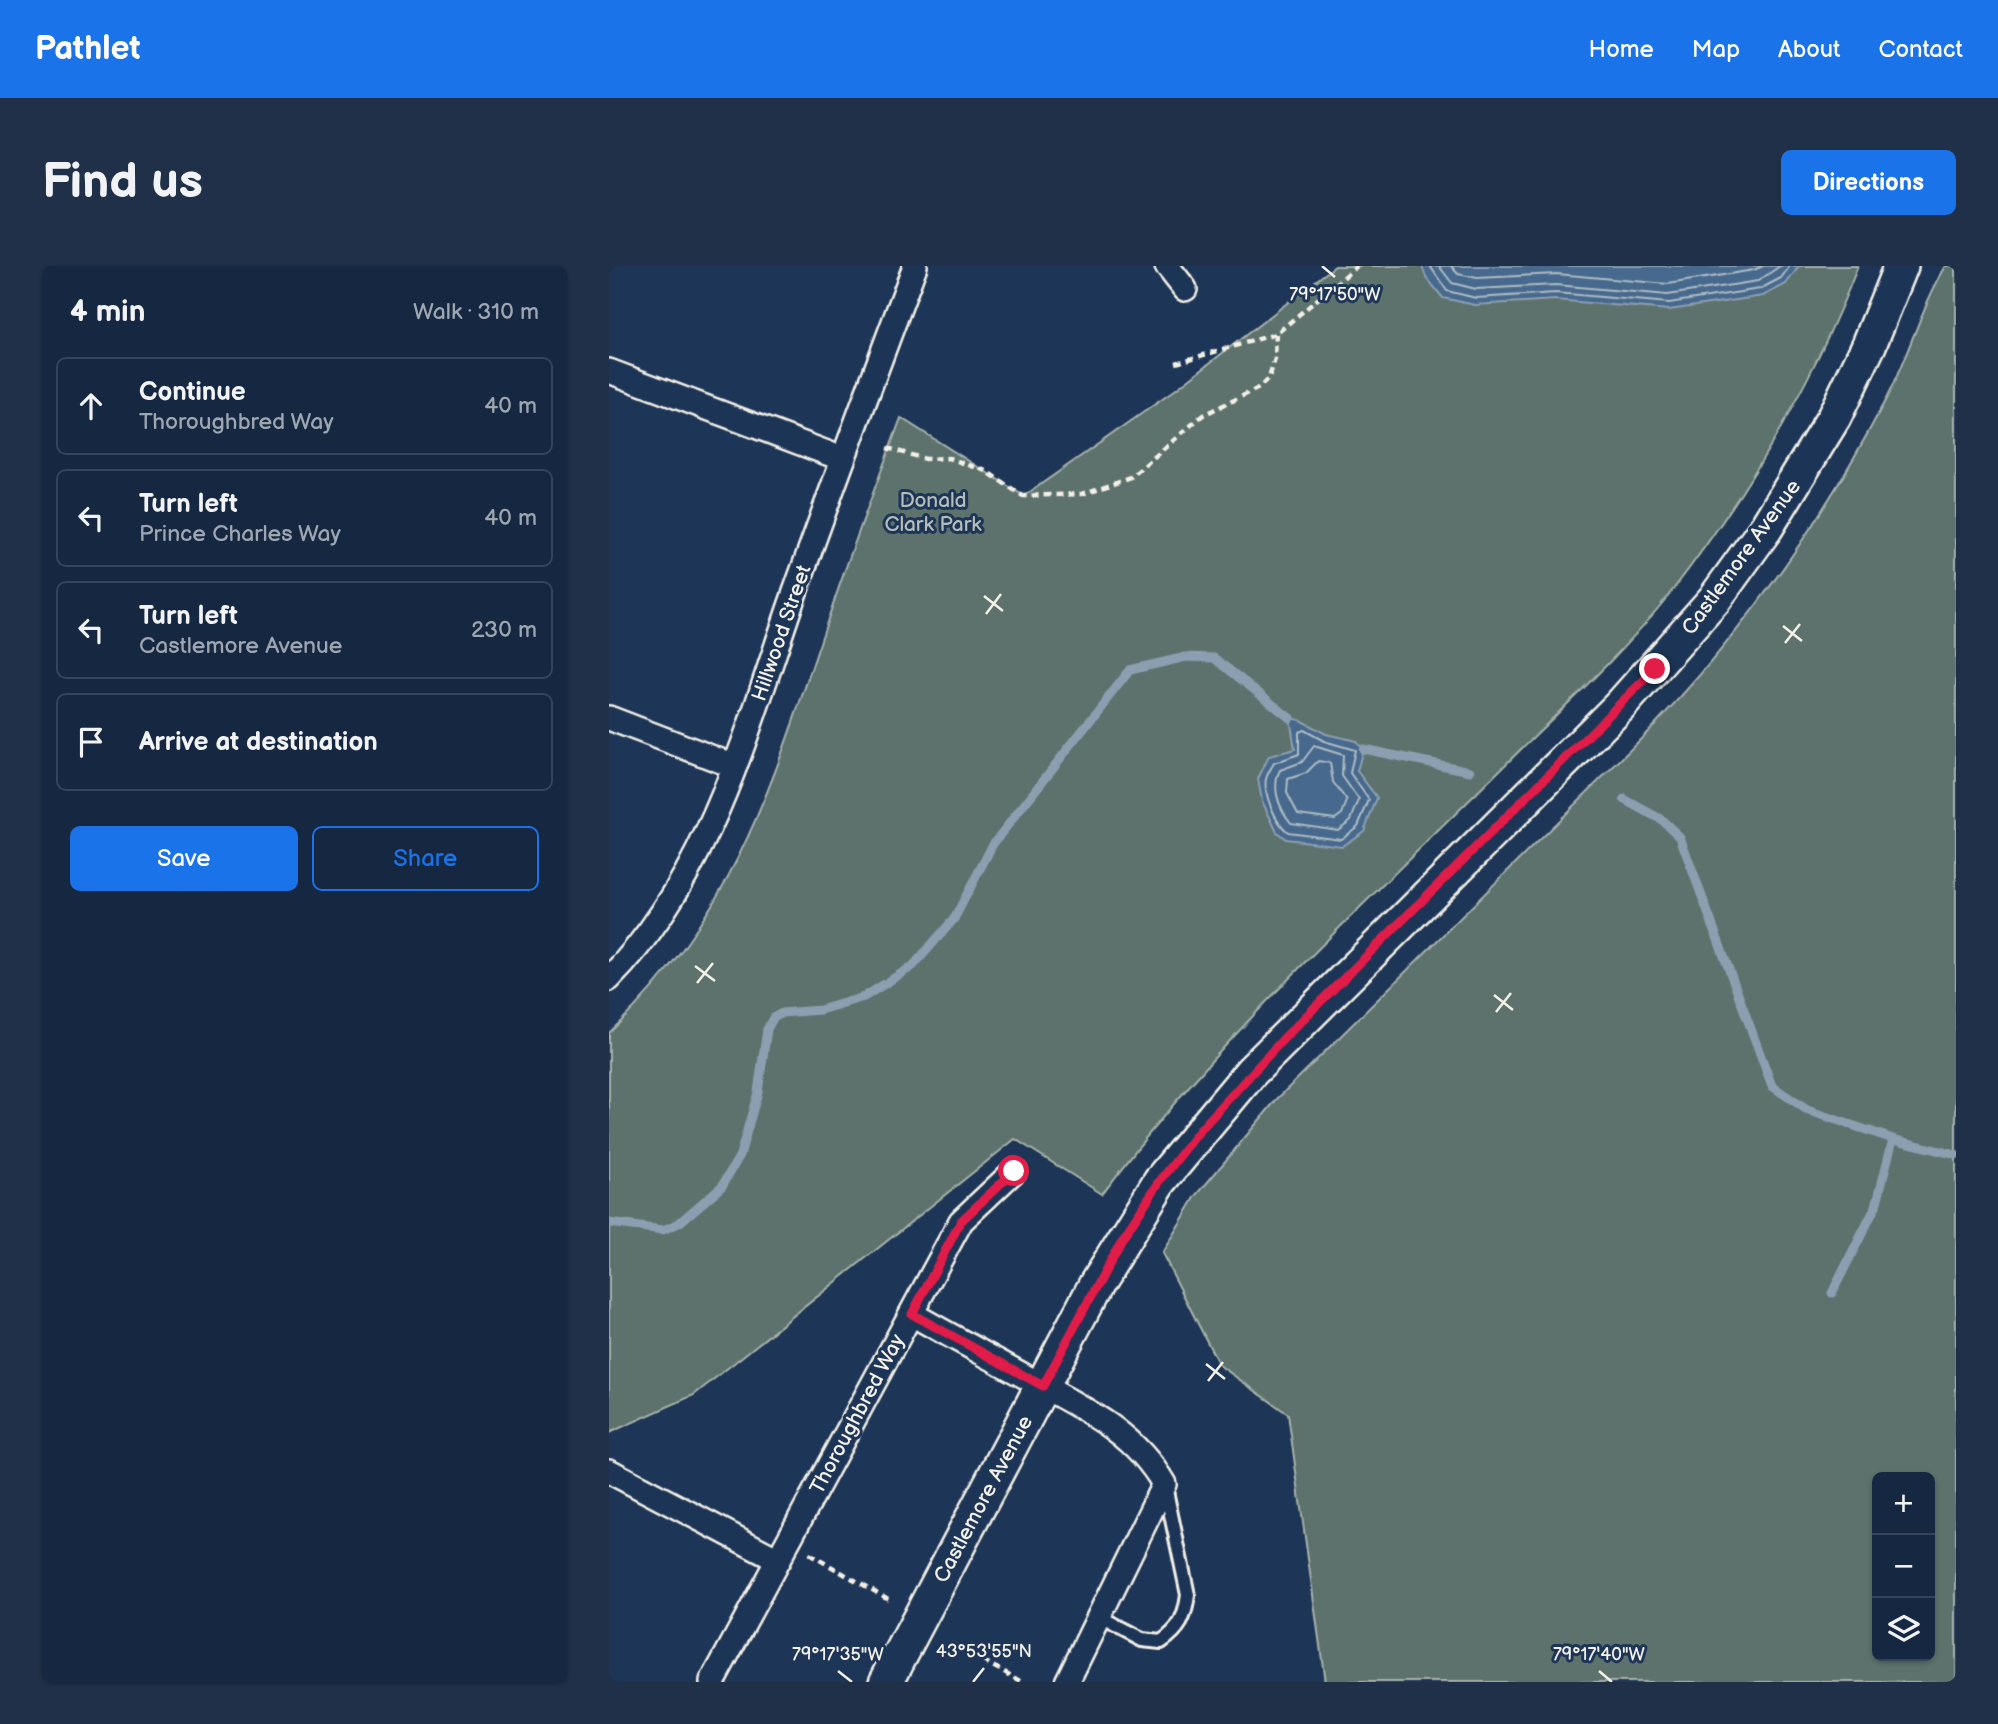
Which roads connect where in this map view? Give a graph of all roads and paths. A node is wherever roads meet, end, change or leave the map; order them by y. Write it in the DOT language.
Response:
graph roads {
  1 [pos="915,266"];
  2 [pos="1167,266"];
  3 [pos="1357,266"];
  4 [pos="1901,266"];
  5 [pos="1185,289"];
  6 [pos="1276,334"];
  7 [pos="1176,363"];
  8 [pos="609,371"];
  9 [pos="887,448"];
  10 [pos="843,459"];
  11 [pos="609,718"];
  12 [pos="734,766"];
  13 [pos="609,979"];
  14 [pos="1014,1171"];
  15 [pos="912,1314"];
  16 [pos="1043,1386"];
  17 [pos="609,1471"];
  18 [pos="1164,1483"];
  19 [pos="806,1552"];
  20 [pos="778,1560"];
  21 [pos="892,1601"];
  22 [pos="1098,1617"];
  23 [pos="951,1644"];
  24 [pos="712,1682"];
  25 [pos="886,1682"];
  26 [pos="1023,1682"];
  27 [pos="1067,1682"];
  1 -- 10 [label="street, Hillwood Street"];
  2 -- 5 [label="street"];
  3 -- 6 [label="path"];
  4 -- 16 [label="street, Castlemore Avenue"];
  6 -- 7 [label="path"];
  6 -- 9 [label="path"];
  8 -- 10 [label="street"];
  10 -- 12 [label="street, Hillwood Street"];
  11 -- 12 [label="street"];
  12 -- 13 [label="street, Hillwood Street"];
  14 -- 15 [label="street, Thoroughbred Way"];
  15 -- 16 [label="street"];
  15 -- 20 [label="street, Thoroughbred Way"];
  16 -- 18 [label="street"];
  16 -- 25 [label="street, Castlemore Avenue"];
  17 -- 20 [label="street"];
  18 -- 22 [label="street"];
  18 -- 22 [label="lane"];
  19 -- 21 [label="path"];
  20 -- 24 [label="street, Thoroughbred Way"];
  22 -- 27 [label="street"];
  23 -- 26 [label="path"];
}
